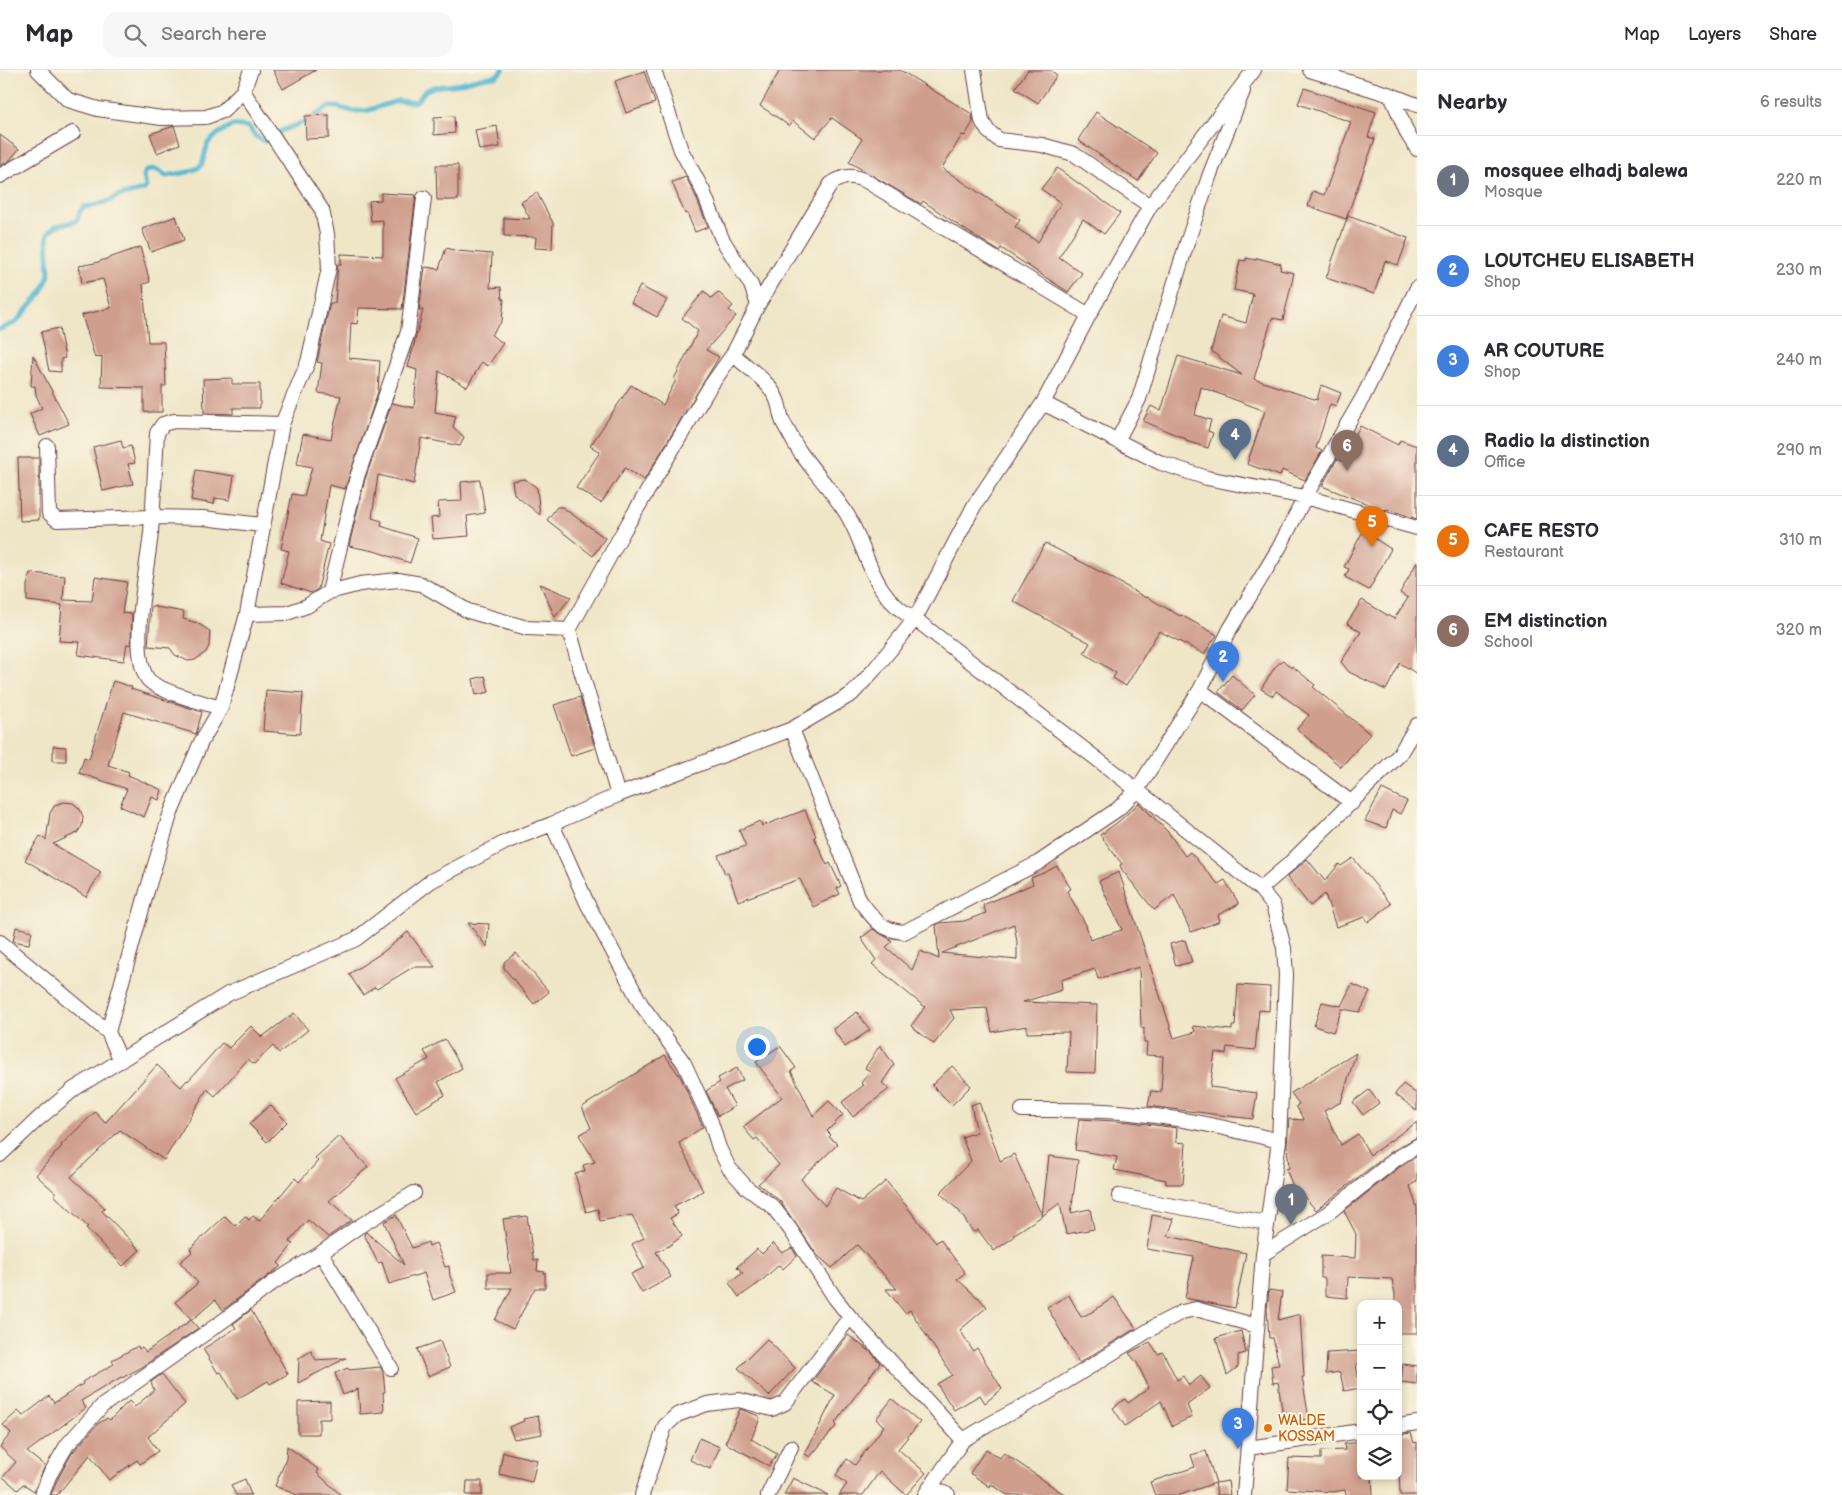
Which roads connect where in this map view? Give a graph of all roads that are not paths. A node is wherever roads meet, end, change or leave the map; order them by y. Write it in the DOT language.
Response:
graph roads {
  1 [pos="38,70"];
  2 [pos="251,70"];
  3 [pos="654,70"];
  4 [pos="974,70"];
  5 [pos="1310,70"];
  6 [pos="1252,72"];
  7 [pos="243,91"];
  8 [pos="1391,95"];
  9 [pos="1417,106"];
  10 [pos="73,132"];
  11 [pos="1417,149"];
  12 [pos="0,176"];
  13 [pos="424,198"];
  14 [pos="1150,206"];
  15 [pos="1417,288"];
  16 [pos="758,306"];
  17 [pos="1089,315"];
  18 [pos="733,354"];
  19 [pos="1043,403"];
  20 [pos="282,424"];
  21 [pos="1118,441"];
  22 [pos="47,446"];
  23 [pos="1305,497"];
  24 [pos="152,517"];
  25 [pos="262,525"];
  26 [pos="1417,528"];
  27 [pos="328,592"];
  28 [pos="247,614"];
  29 [pos="915,619"];
  30 [pos="569,630"];
  31 [pos="1200,690"];
  32 [pos="220,708"];
  33 [pos="1417,725"];
  34 [pos="792,729"];
  35 [pos="1137,790"];
  36 [pos="618,795"];
  37 [pos="1352,803"];
  38 [pos="552,824"];
  39 [pos="1260,889"];
  40 [pos="0,942"];
  41 [pos="108,1032"];
  42 [pos="121,1061"];
  43 [pos="1022,1110"];
  44 [pos="1280,1141"];
  45 [pos="1417,1146"];
  46 [pos="0,1155"];
  47 [pos="414,1193"];
  48 [pos="1119,1196"];
  49 [pos="1267,1223"];
  50 [pos="321,1253"];
  51 [pos="1263,1254"];
  52 [pos="850,1317"];
  53 [pos="1257,1326"];
  54 [pos="391,1368"];
  55 [pos="1417,1423"];
  56 [pos="1402,1425"];
  57 [pos="1357,1433"];
  58 [pos="963,1440"];
  59 [pos="791,1447"];
  60 [pos="1248,1448"];
  61 [pos="928,1491"];
  62 [pos="42,1495"];
  63 [pos="642,1495"];
  64 [pos="768,1495"];
  65 [pos="948,1495"];
  66 [pos="1244,1495"];
  1 -- 7 [label="street"];
  2 -- 7 [label="street"];
  3 -- 16 [label="street"];
  4 -- 14 [label="street"];
  5 -- 8 [label="street"];
  6 -- 14 [label="street"];
  6 -- 21 [label="street"];
  7 -- 20 [label="street"];
  8 -- 9 [label="street"];
  8 -- 11 [label="street"];
  10 -- 12 [label="street"];
  13 -- 27 [label="street"];
  14 -- 17 [label="street"];
  15 -- 23 [label="street"];
  16 -- 17 [label="street"];
  16 -- 18 [label="street"];
  17 -- 19 [label="street"];
  18 -- 29 [label="street"];
  18 -- 30 [label="street"];
  19 -- 21 [label="street"];
  19 -- 29 [label="street"];
  20 -- 24 [label="street"];
  20 -- 25 [label="street"];
  21 -- 23 [label="street"];
  22 -- 24 [label="street"];
  23 -- 26 [label="street"];
  23 -- 31 [label="street"];
  24 -- 25 [label="street"];
  24 -- 32 [label="street"];
  25 -- 28 [label="street"];
  27 -- 28 [label="street"];
  27 -- 30 [label="street"];
  28 -- 32 [label="street"];
  29 -- 34 [label="street"];
  29 -- 35 [label="street"];
  30 -- 36 [label="street"];
  31 -- 35 [label="street"];
  31 -- 37 [label="street"];
  32 -- 41 [label="street"];
  33 -- 37 [label="street"];
  34 -- 35 [label="street"];
  34 -- 36 [label="street"];
  35 -- 39 [label="street"];
  36 -- 38 [label="street"];
  37 -- 39 [label="street"];
  38 -- 42 [label="street"];
  38 -- 52 [label="street"];
  39 -- 44 [label="street"];
  40 -- 41 [label="street"];
  41 -- 42 [label="street"];
  42 -- 46 [label="street"];
  43 -- 44 [label="street"];
  44 -- 49 [label="street"];
  45 -- 51 [label="street"];
  47 -- 50 [label="street"];
  48 -- 49 [label="street"];
  49 -- 51 [label="street"];
  50 -- 54 [label="street"];
  50 -- 62 [label="street"];
  51 -- 53 [label="street"];
  52 -- 58 [label="street"];
  52 -- 63 [label="street"];
  53 -- 58 [label="street"];
  53 -- 60 [label="street"];
  55 -- 56 [label="street"];
  57 -- 60 [label="street"];
  58 -- 61 [label="street"];
  59 -- 64 [label="street"];
  60 -- 66 [label="street"];
  61 -- 65 [label="street"];
}
